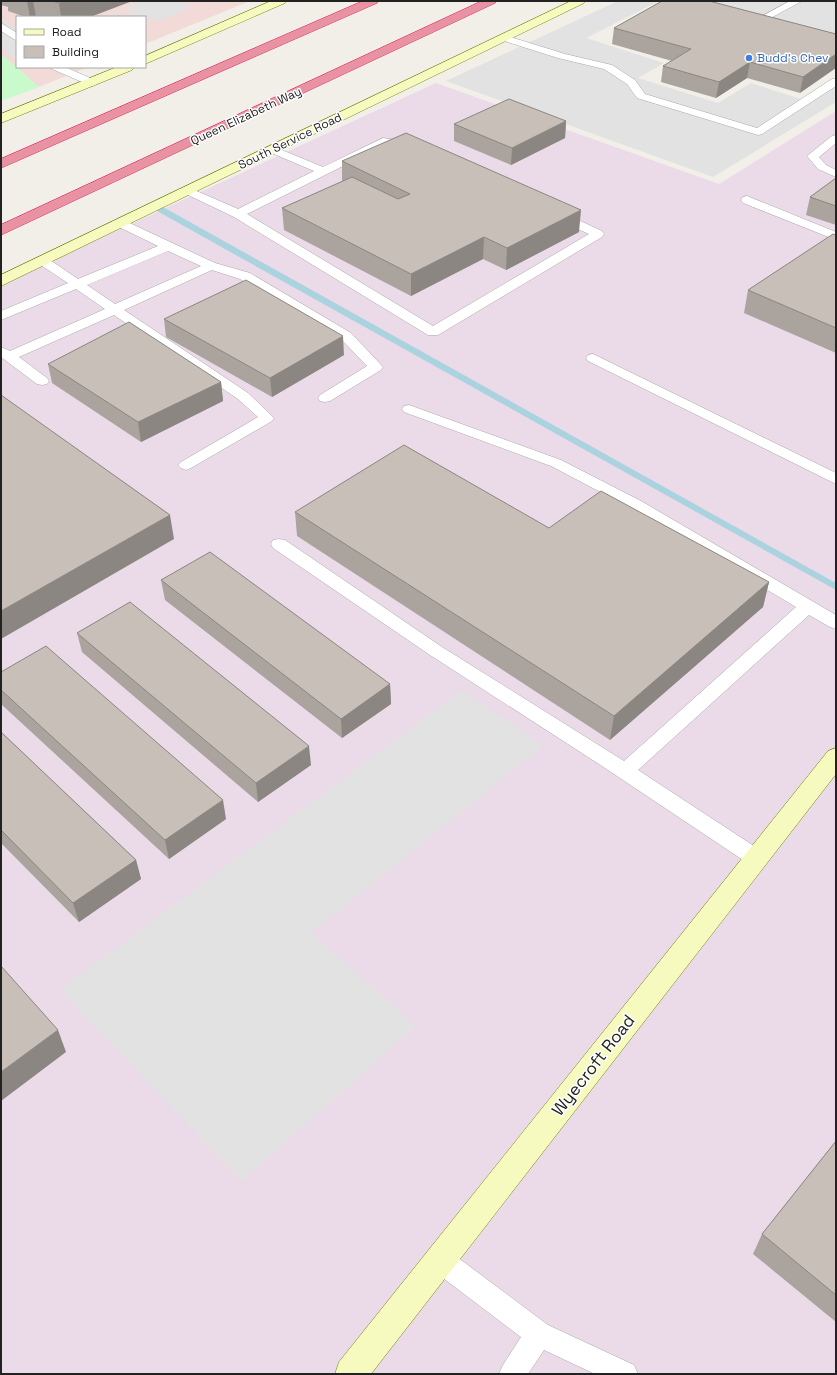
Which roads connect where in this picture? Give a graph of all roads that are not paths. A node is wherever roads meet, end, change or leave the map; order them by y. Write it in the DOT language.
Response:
graph roads {
  1 [pos="281,1"];
  2 [pos="373,1"];
  3 [pos="491,1"];
  4 [pos="580,1"];
  5 [pos="797,1"];
  6 [pos="1,26"];
  7 [pos="779,26"];
  8 [pos="16,37"];
  9 [pos="504,38"];
  10 [pos="146,60"];
  11 [pos="58,68"];
  12 [pos="126,68"];
  13 [pos="836,81"];
  14 [pos="93,83"];
  15 [pos="1,119"];
  16 [pos="836,138"];
  17 [pos="273,150"];
  18 [pos="418,153"];
  19 [pos="1,164"];
  20 [pos="324,170"];
  21 [pos="836,174"];
  22 [pos="188,191"];
  23 [pos="747,200"];
  24 [pos="548,211"];
  25 [pos="238,214"];
  26 [pos="121,223"];
  27 [pos="1,232"];
  28 [pos="836,236"];
  29 [pos="168,246"];
  30 [pos="42,261"];
  31 [pos="210,266"];
  32 [pos="1,281"];
  33 [pos="75,284"];
  34 [pos="115,309"];
  35 [pos="1,316"];
  36 [pos="4,354"];
  37 [pos="593,358"];
  38 [pos="42,381"];
  39 [pos="325,398"];
  40 [pos="409,409"];
  41 [pos="186,466"];
  42 [pos="836,479"];
  43 [pos="279,544"];
  44 [pos="808,606"];
  45 [pos="836,623"];
  46 [pos="833,768"];
  47 [pos="625,771"];
  48 [pos="756,858"];
  49 [pos="440,1260"];
  50 [pos="539,1334"];
  51 [pos="351,1374"];
  52 [pos="512,1374"];
  53 [pos="625,1374"];
  1 -- 10 [label="street"];
  2 -- 19 [label="highway"];
  3 -- 27 [label="highway, Queen Elizabeth Way"];
  4 -- 9 [label="street, South Service Road"];
  5 -- 7 [label="lane"];
  6 -- 8 [label="lane"];
  9 -- 13 [label="lane"];
  9 -- 17 [label="street, South Service Road"];
  11 -- 14 [label="lane"];
  12 -- 14 [label="street"];
  14 -- 15 [label="street"];
  16 -- 21 [label="lane"];
  17 -- 20 [label="lane"];
  17 -- 22 [label="street, South Service Road"];
  18 -- 20 [label="lane"];
  20 -- 25 [label="lane"];
  22 -- 25 [label="lane"];
  22 -- 26 [label="street, South Service Road"];
  23 -- 28 [label="lane"];
  24 -- 25 [label="lane"];
  26 -- 29 [label="lane"];
  26 -- 30 [label="street, South Service Road"];
  29 -- 31 [label="lane"];
  29 -- 33 [label="lane"];
  30 -- 32 [label="street, South Service Road"];
  30 -- 33 [label="lane"];
  31 -- 34 [label="lane"];
  31 -- 39 [label="lane"];
  33 -- 34 [label="lane"];
  33 -- 35 [label="lane"];
  34 -- 36 [label="lane"];
  34 -- 41 [label="lane"];
  36 -- 38 [label="lane"];
  37 -- 42 [label="lane"];
  40 -- 44 [label="lane"];
  43 -- 47 [label="lane"];
  44 -- 45 [label="lane"];
  44 -- 47 [label="lane"];
  46 -- 48 [label="street, Wyecroft Road"];
  47 -- 48 [label="lane"];
  48 -- 49 [label="street, Wyecroft Road"];
  49 -- 50 [label="lane"];
  49 -- 51 [label="street, Wyecroft Road"];
  50 -- 52 [label="lane"];
  50 -- 53 [label="lane"];
}
